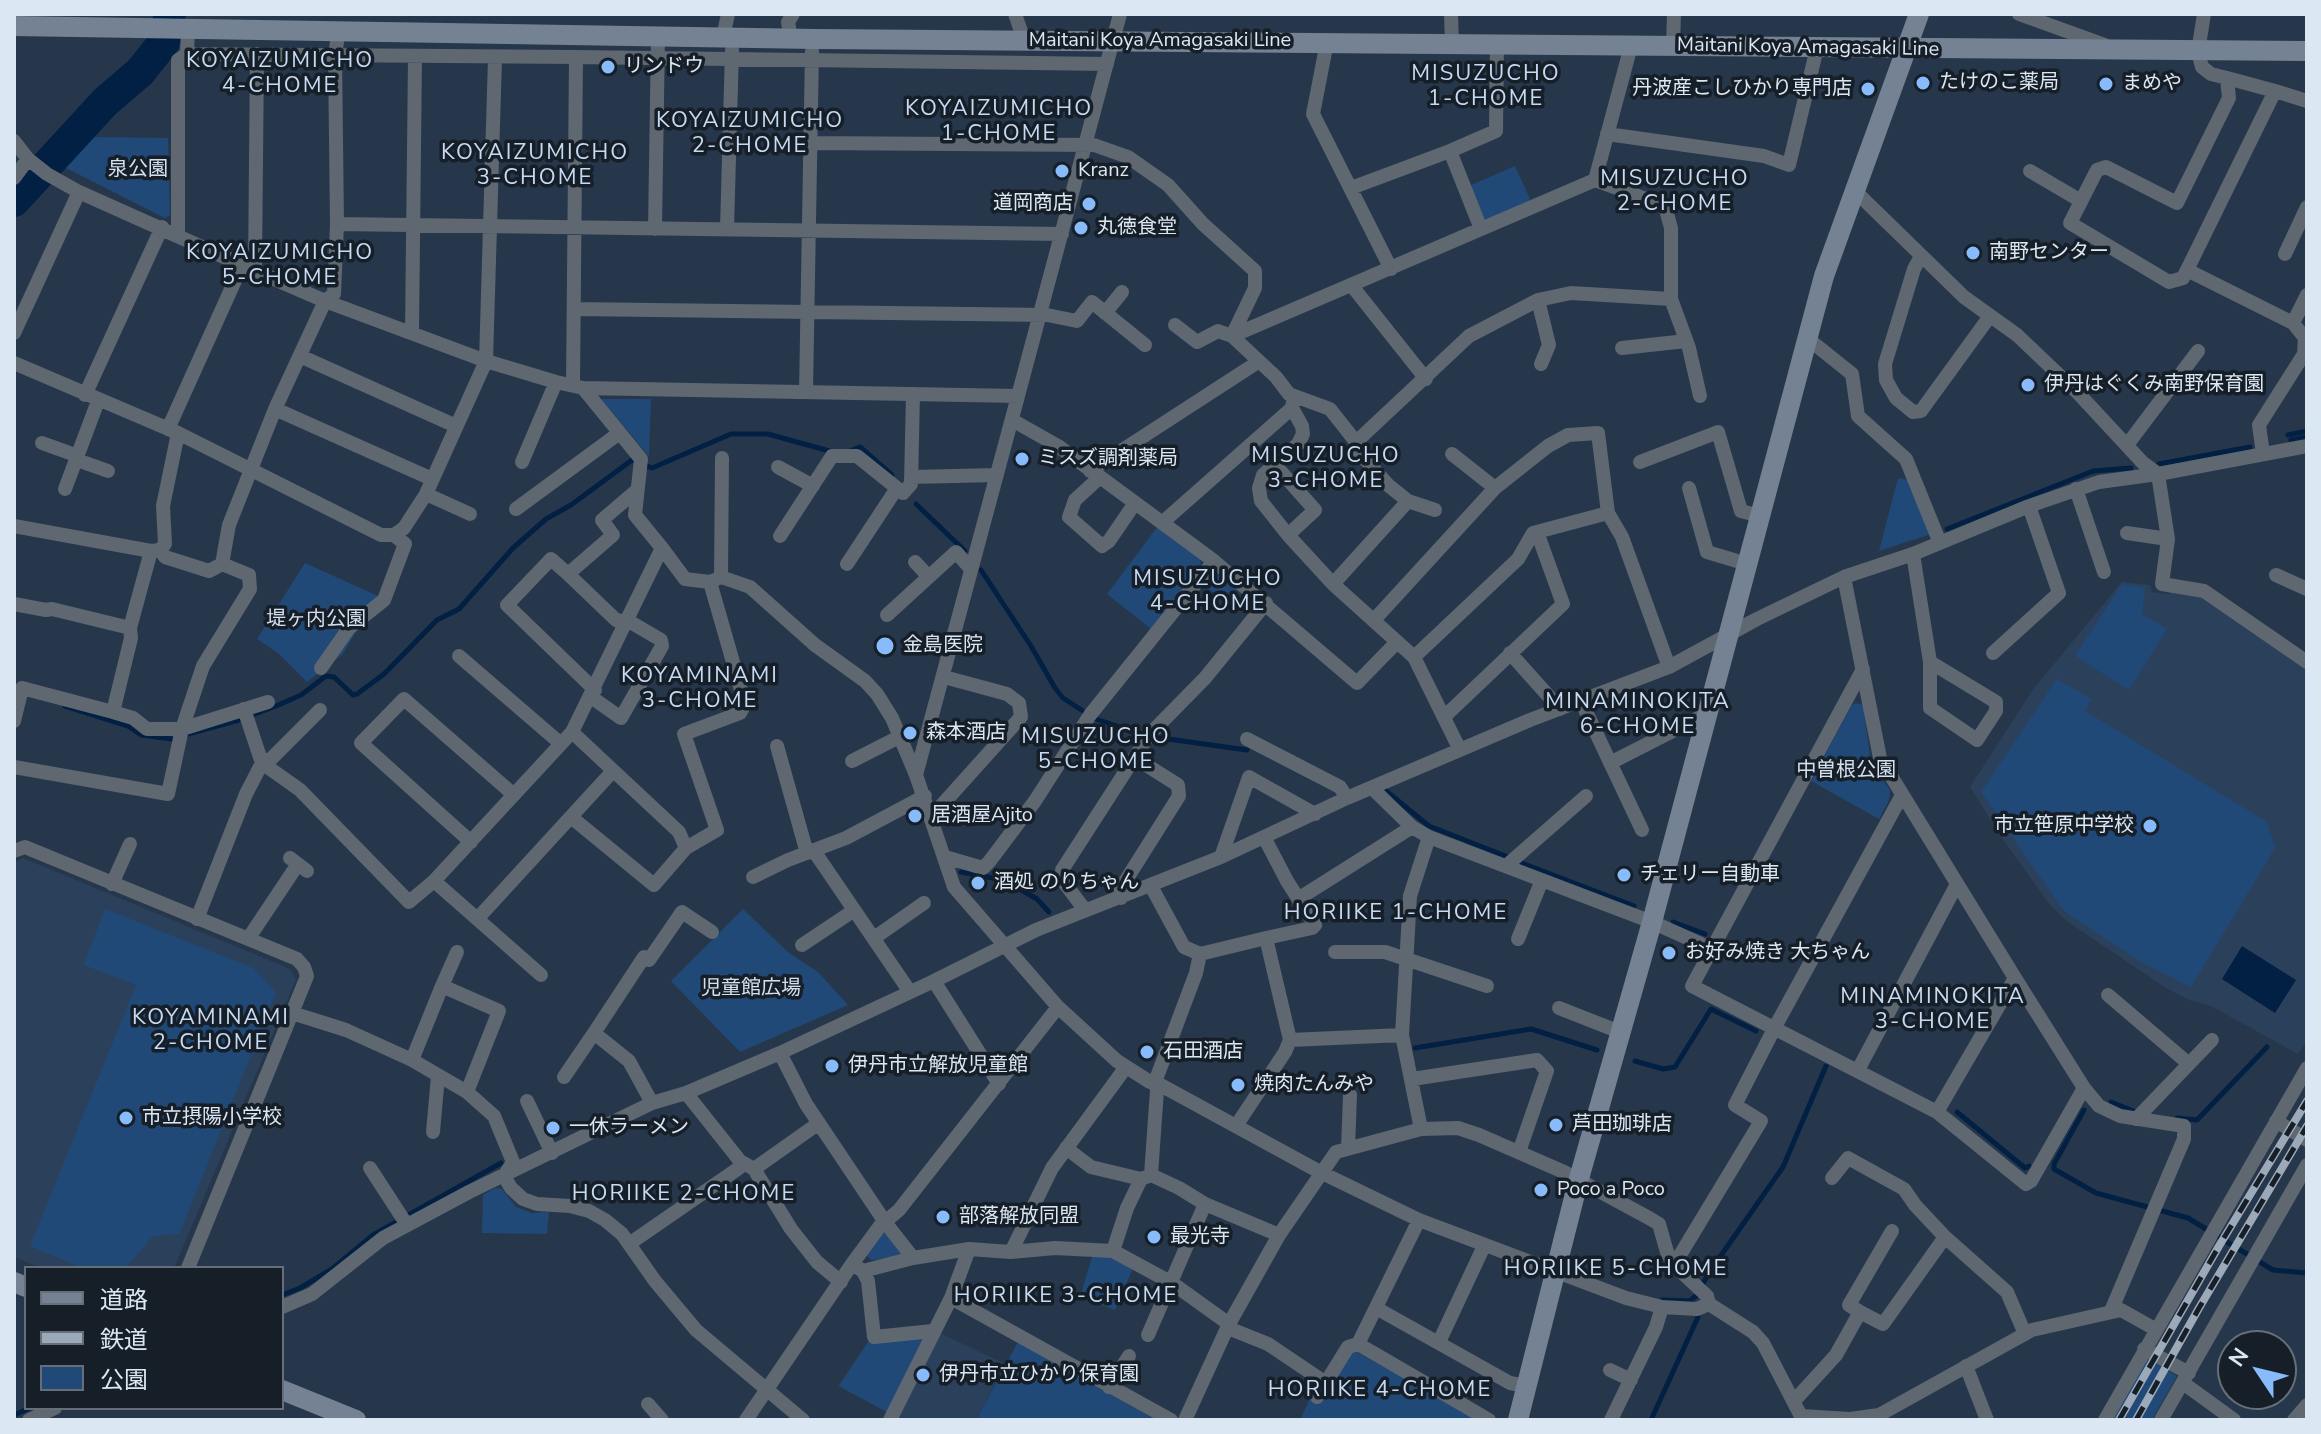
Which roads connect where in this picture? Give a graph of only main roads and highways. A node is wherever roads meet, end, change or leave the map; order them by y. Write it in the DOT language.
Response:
graph roads {
  1 [pos="1919,14"];
  2 [pos="507,24"];
  3 [pos="14,26"];
  4 [pos="1905,49"];
  5 [pos="2307,51"];
  6 [pos="284,1391"];
  7 [pos="356,1420"];
  8 [pos="1518,1420"];
  1 -- 4 [label="main road"];
  2 -- 3 [label="main road, Maitani Koya Amagasaki Line"];
  2 -- 4 [label="main road, Maitani Koya Amagasaki Line"];
  4 -- 5 [label="main road, Maitani Koya Amagasaki Line"];
  4 -- 8 [label="main road"];
  6 -- 7 [label="main road"];
}
